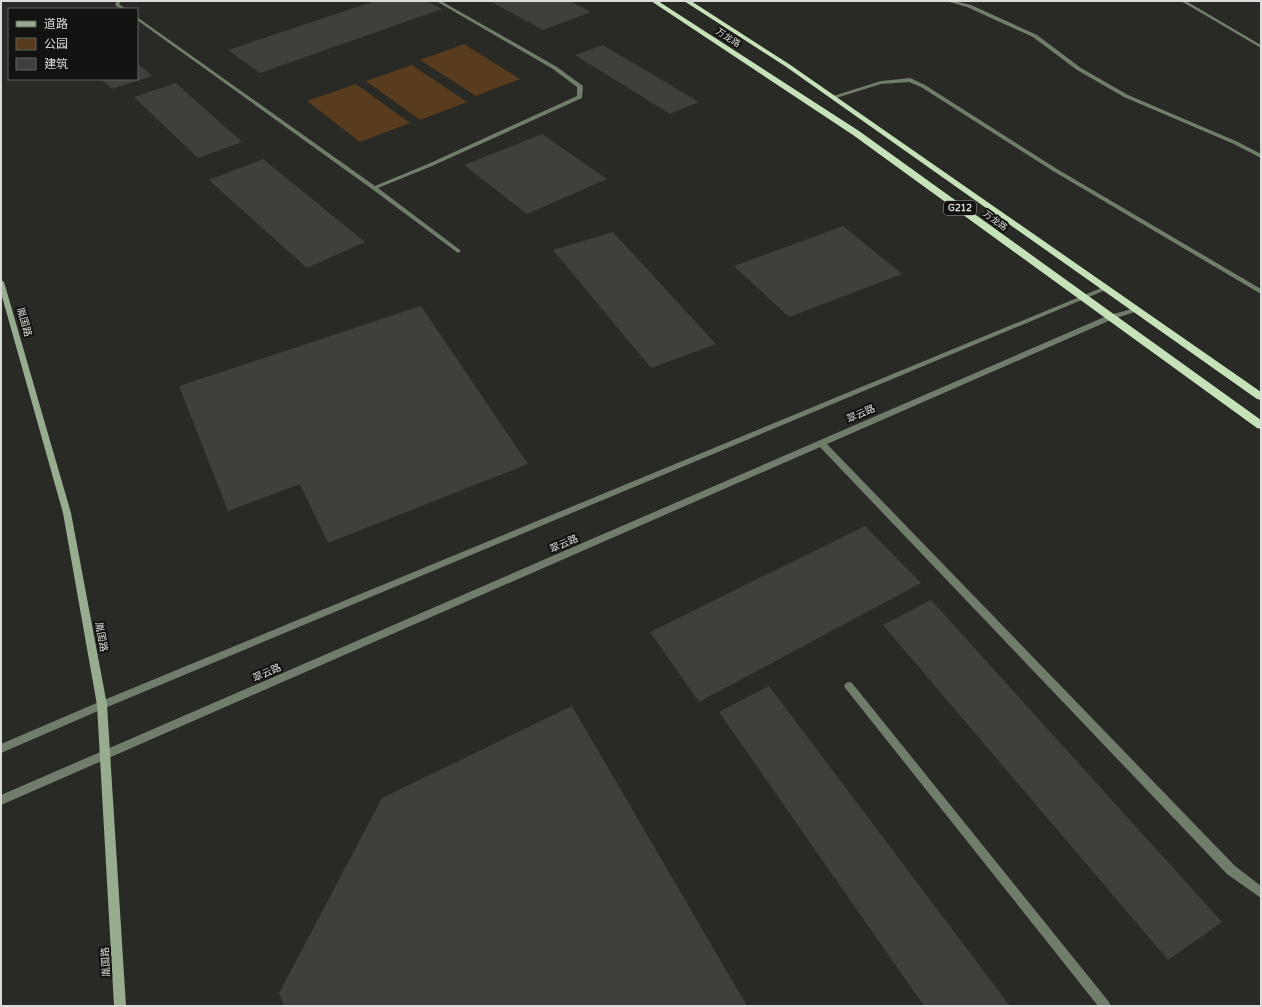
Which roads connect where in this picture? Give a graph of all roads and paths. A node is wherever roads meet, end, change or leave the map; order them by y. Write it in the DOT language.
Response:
graph roads {
  1 [pos="119,1"];
  2 [pos="438,1"];
  3 [pos="654,1"];
  4 [pos="687,1"];
  5 [pos="948,1"];
  6 [pos="1183,1"];
  7 [pos="123,8"];
  8 [pos="138,19"];
  9 [pos="1261,47"];
  10 [pos="833,97"];
  11 [pos="1261,156"];
  12 [pos="374,188"];
  13 [pos="458,251"];
  14 [pos="1,282"];
  15 [pos="1106,288"];
  16 [pos="1261,292"];
  17 [pos="1084,298"];
  18 [pos="1136,310"];
  19 [pos="1111,317"];
  20 [pos="1261,397"];
  21 [pos="1261,424"];
  22 [pos="821,443"];
  23 [pos="849,686"];
  24 [pos="102,705"];
  25 [pos="1,749"];
  26 [pos="105,756"];
  27 [pos="1,800"];
  28 [pos="1261,893"];
  29 [pos="120,1006"];
  30 [pos="1105,1006"];
  1 -- 7 [label="street"];
  2 -- 12 [label="street"];
  3 -- 17 [label="highway, 万龙路 / G212"];
  4 -- 10 [label="highway, 万龙路 / G212"];
  5 -- 11 [label="street"];
  6 -- 9 [label="street"];
  8 -- 12 [label="street"];
  10 -- 15 [label="highway, 万龙路 / G212"];
  10 -- 16 [label="street"];
  12 -- 13 [label="street"];
  14 -- 24 [label="main road, 胤国路"];
  15 -- 17 [label="street"];
  15 -- 18 [label="highway, 万龙路 / G212"];
  17 -- 19 [label="highway, 万龙路 / G212"];
  17 -- 24 [label="street"];
  18 -- 19 [label="street, 翠云路"];
  18 -- 20 [label="highway, 万龙路 / G212"];
  19 -- 21 [label="highway, 万龙路 / G212"];
  19 -- 22 [label="street, 翠云路"];
  22 -- 26 [label="street, 翠云路"];
  22 -- 28 [label="street"];
  23 -- 30 [label="street"];
  24 -- 25 [label="street"];
  24 -- 26 [label="main road, 胤国路"];
  26 -- 27 [label="street, 翠云路"];
  26 -- 29 [label="main road, 胤国路"];
}
